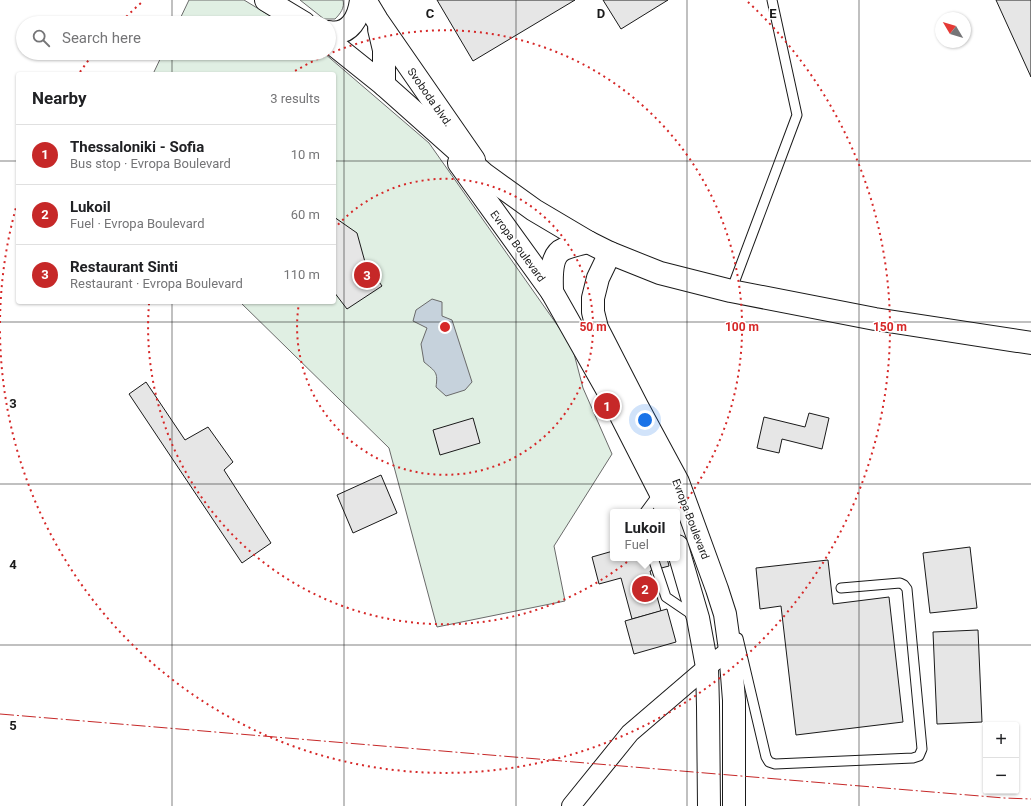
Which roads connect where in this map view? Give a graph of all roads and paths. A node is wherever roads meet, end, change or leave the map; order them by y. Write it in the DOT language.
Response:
graph roads {
  1 [pos="266,0"];
  2 [pos="361,0"];
  3 [pos="364,0"];
  4 [pos="772,0"];
  5 [pos="292,16"];
  6 [pos="377,20"];
  7 [pos="336,33"];
  8 [pos="336,47"];
  9 [pos="384,85"];
  10 [pos="438,134"];
  11 [pos="484,174"];
  12 [pos="588,242"];
  13 [pos="610,253"];
  14 [pos="731,291"];
  15 [pos="552,292"];
  16 [pos="1031,343"];
  17 [pos="660,492"];
  18 [pos="647,509"];
  19 [pos="665,509"];
  20 [pos="680,551"];
  21 [pos="654,561"];
  22 [pos="701,587"];
  23 [pos="841,588"];
  24 [pos="698,618"];
  25 [pos="730,650"];
  26 [pos="707,667"];
  27 [pos="571,806"];
  28 [pos="709,806"];
  29 [pos="734,806"];
  1 -- 5 [label="main road"];
  2 -- 7 [label="main road"];
  3 -- 6 [label="main road, Svoboda blvd."];
  4 -- 14 [label="lane"];
  6 -- 9 [label="main road, Svoboda blvd."];
  6 -- 11 [label="main road, Svoboda blvd."];
  8 -- 9 [label="main road"];
  9 -- 10 [label="main road"];
  10 -- 11 [label="main road"];
  10 -- 15 [label="main road, Evropa Boulevard"];
  11 -- 12 [label="main road"];
  12 -- 13 [label="main road"];
  12 -- 15 [label="main road"];
  13 -- 14 [label="main road"];
  13 -- 22 [label="main road, Evropa Boulevard"];
  14 -- 16 [label="main road"];
  15 -- 17 [label="main road, Evropa Boulevard"];
  17 -- 18 [label="lane"];
  17 -- 19 [label="main road, Evropa Boulevard"];
  20 -- 22 [label="main road, Evropa Boulevard"];
  21 -- 24 [label="lane"];
  22 -- 23 [label="lane"];
  22 -- 24 [label="main road, Evropa Boulevard"];
  22 -- 25 [label="main road, Evropa Boulevard"];
  24 -- 26 [label="main road, Evropa Boulevard"];
  25 -- 26 [label="street"];
  25 -- 29 [label="main road, Evropa Boulevard"];
  26 -- 27 [label="street"];
  26 -- 28 [label="main road, Evropa Boulevard"];
}
